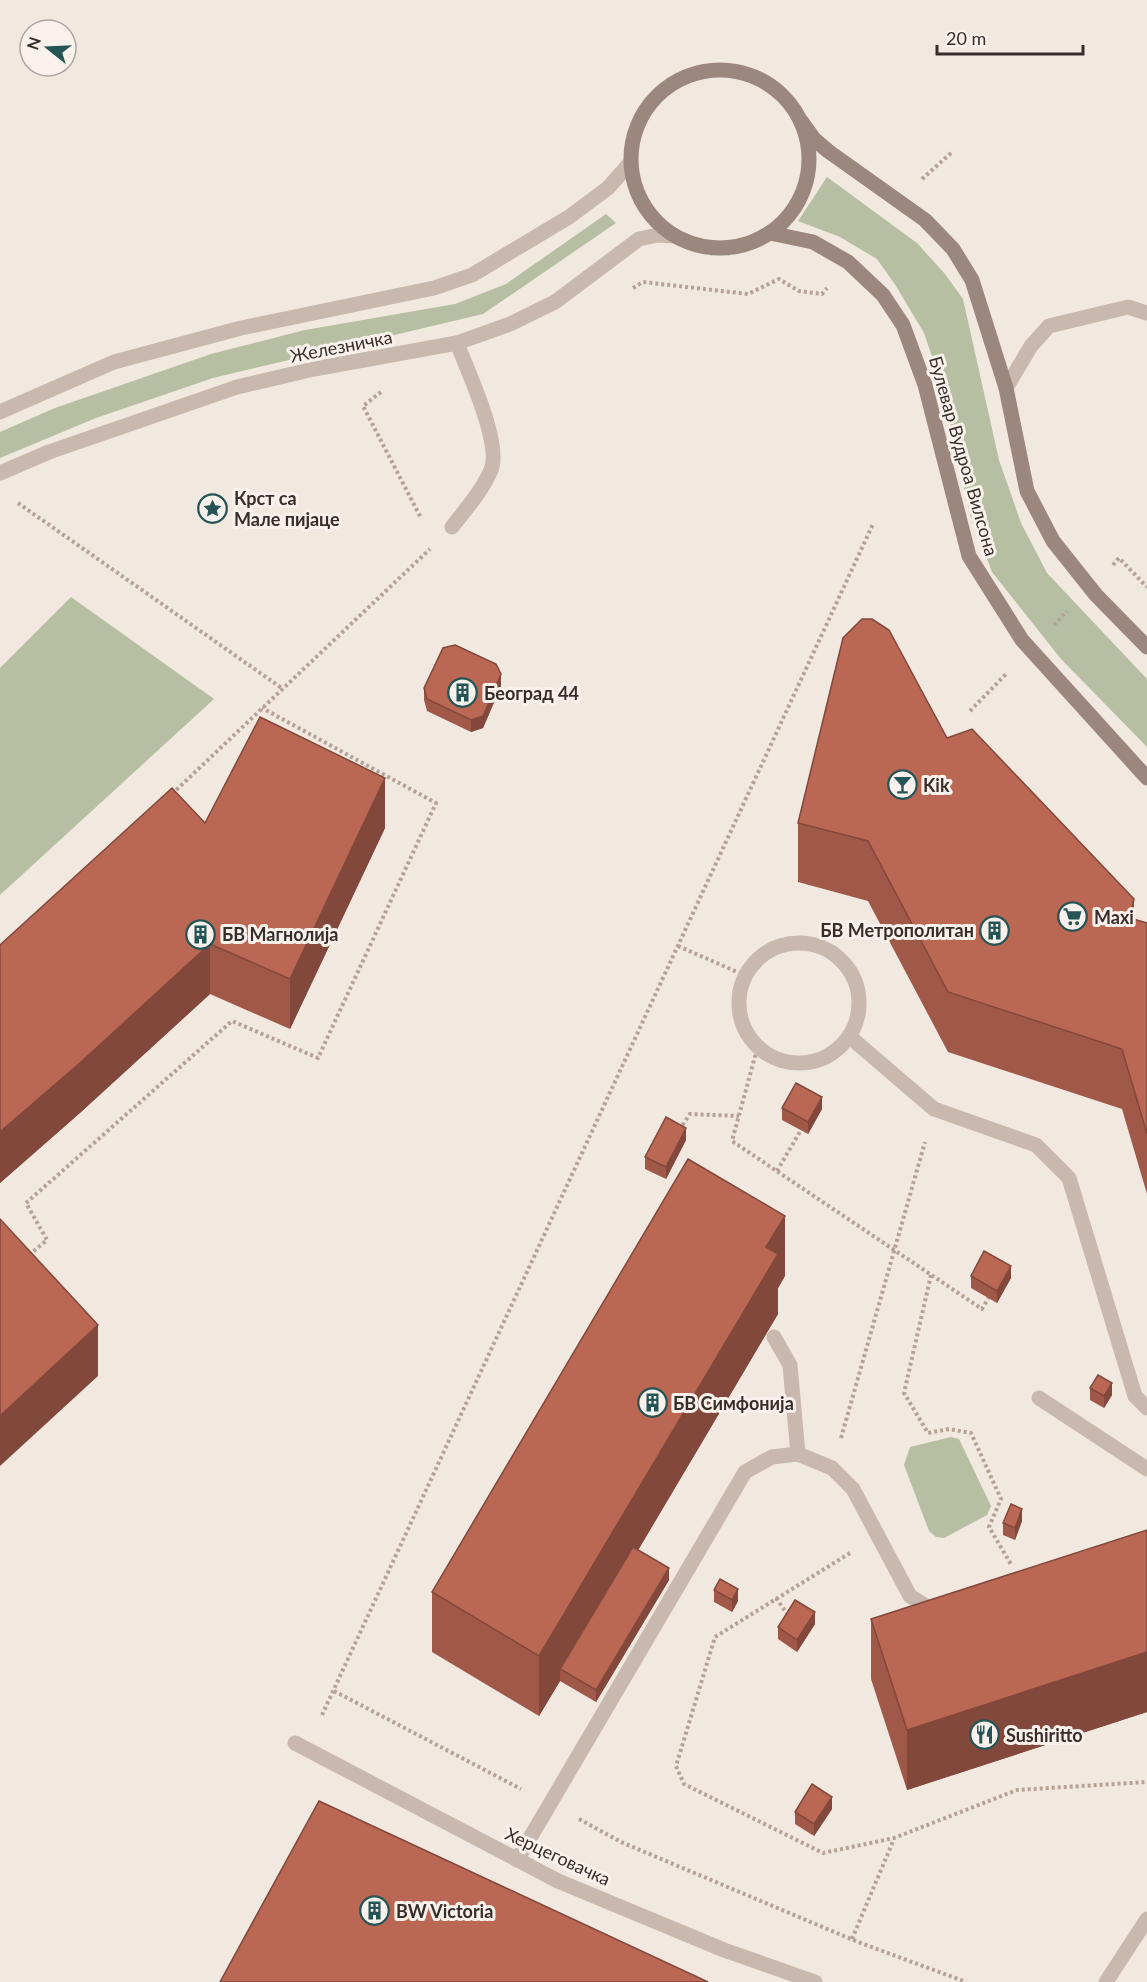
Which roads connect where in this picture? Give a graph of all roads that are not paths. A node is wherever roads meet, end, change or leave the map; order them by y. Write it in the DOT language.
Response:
graph roads {
  1 [pos="801,121"];
  2 [pos="630,163"];
  3 [pos="770,233"];
  4 [pos="674,236"];
  5 [pos="1147,313"];
  6 [pos="457,343"];
  7 [pos="1006,388"];
  8 [pos="0,412"];
  9 [pos="0,473"];
  10 [pos="452,527"];
  11 [pos="1147,647"];
  12 [pos="1147,778"];
  13 [pos="850,1037"];
  14 [pos="774,1337"];
  15 [pos="1039,1398"];
  16 [pos="1147,1408"];
  17 [pos="798,1454"];
  18 [pos="1147,1469"];
  19 [pos="955,1617"];
  20 [pos="295,1743"];
  21 [pos="517,1860"];
  22 [pos="1147,1919"];
  23 [pos="815,1982"];
  24 [pos="1106,1982"];
  1 -- 2 [label="main road"];
  1 -- 3 [label="main road"];
  1 -- 7 [label="main road"];
  2 -- 4 [label="main road"];
  2 -- 8 [label="street, Железничка"];
  3 -- 4 [label="main road"];
  3 -- 12 [label="main road, Булевар Вудроа Вилсона"];
  4 -- 6 [label="street, Железничка"];
  5 -- 7 [label="street"];
  6 -- 9 [label="street, Железничка"];
  6 -- 10 [label="street"];
  7 -- 11 [label="main road"];
  13 -- 13 [label="street"];
  13 -- 16 [label="street"];
  14 -- 17 [label="street"];
  15 -- 18 [label="street"];
  17 -- 19 [label="street"];
  17 -- 21 [label="street"];
  20 -- 21 [label="street, Херцеговачка"];
  21 -- 23 [label="street, Херцеговачка"];
  22 -- 24 [label="street"];
}
